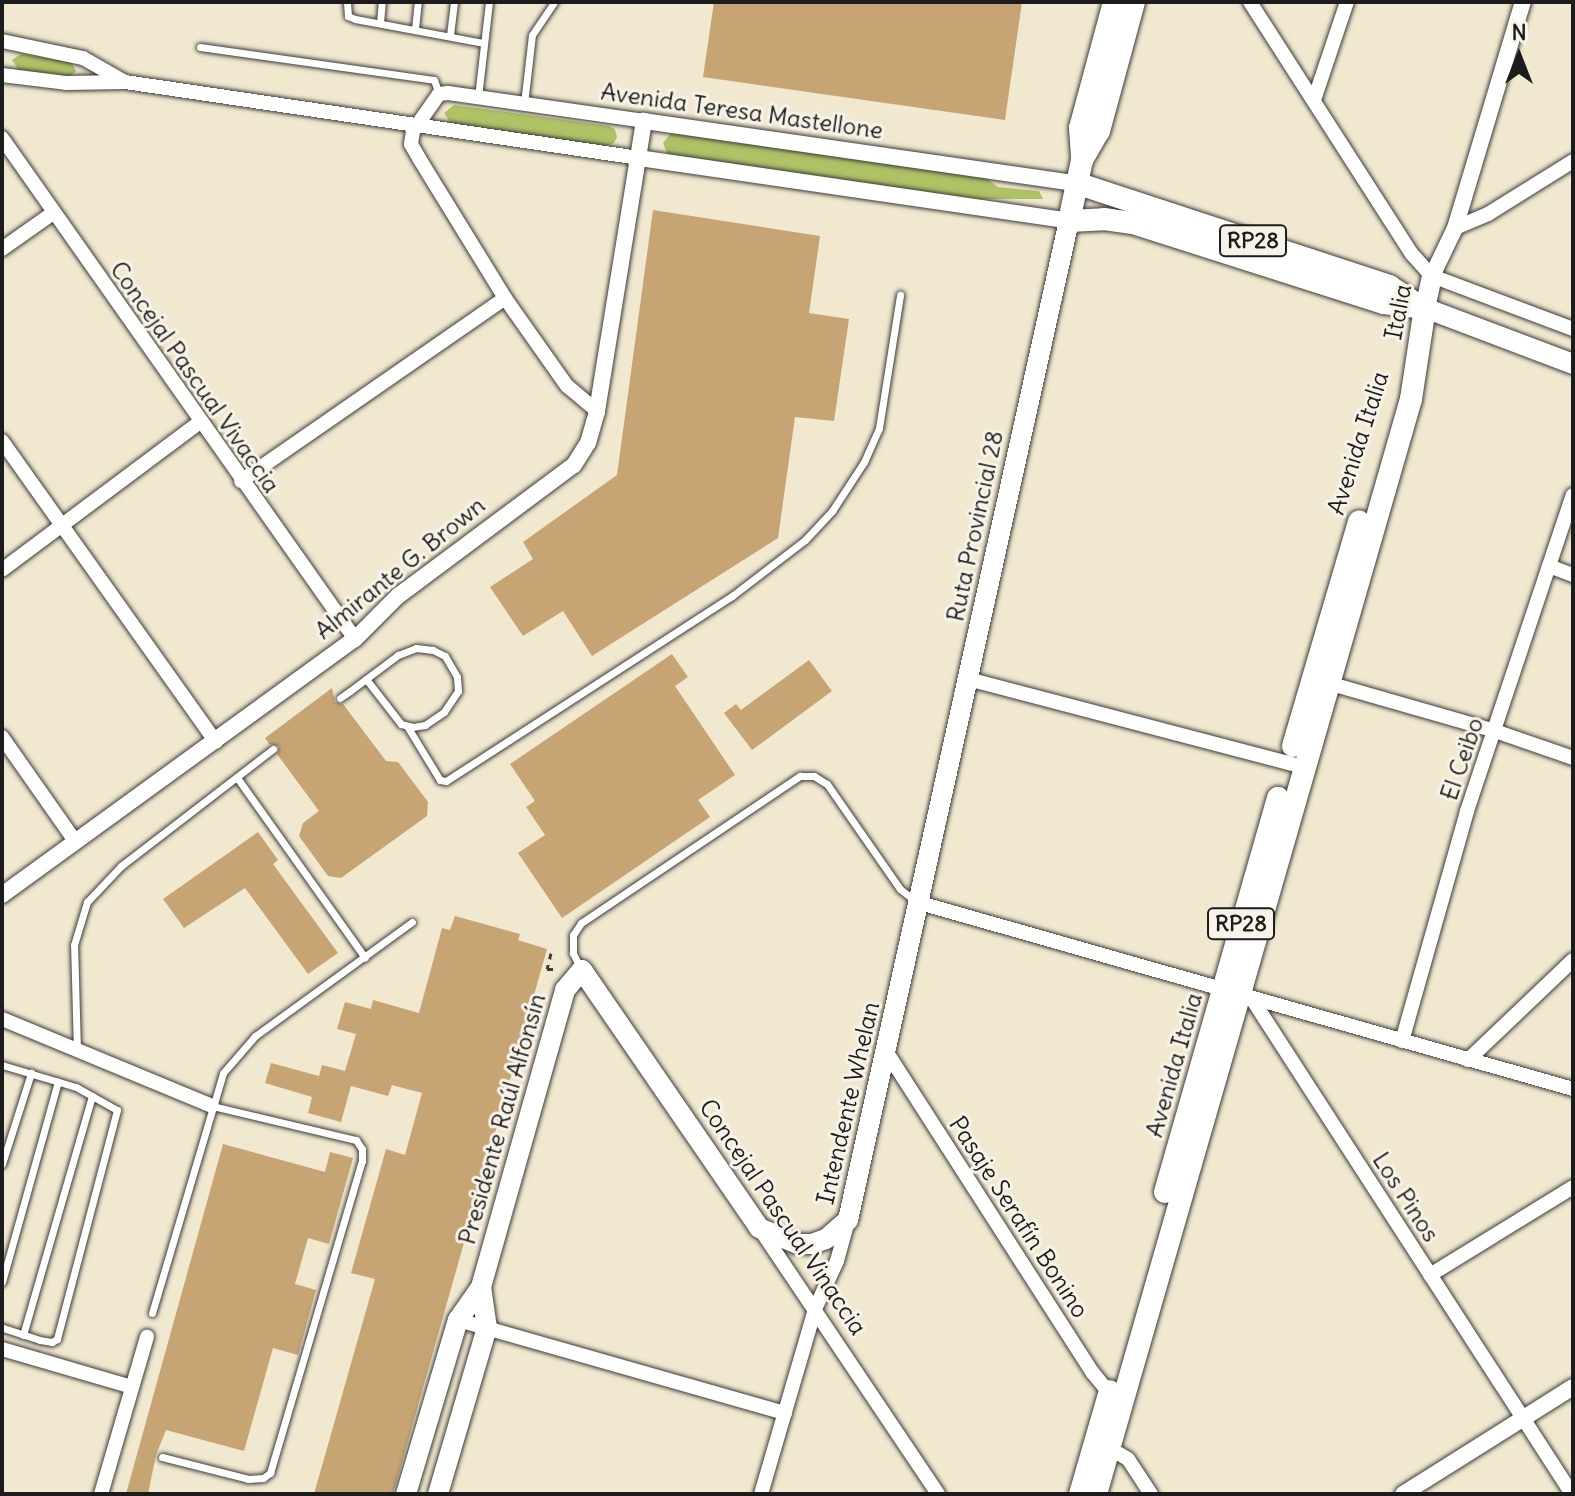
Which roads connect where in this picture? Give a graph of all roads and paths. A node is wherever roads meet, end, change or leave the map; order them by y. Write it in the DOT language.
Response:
graph roads {
  1 [pos="347,2"];
  2 [pos="382,2"];
  3 [pos="418,2"];
  4 [pos="454,2"];
  5 [pos="489,2"];
  6 [pos="554,2"];
  7 [pos="1114,2"];
  8 [pos="1134,2"];
  9 [pos="1250,2"];
  10 [pos="1347,2"];
  11 [pos="1523,2"];
  12 [pos="380,23"];
  13 [pos="415,29"];
  14 [pos="450,35"];
  15 [pos="2,41"];
  16 [pos="483,43"];
  17 [pos="200,47"];
  18 [pos="2,75"];
  19 [pos="125,82"];
  20 [pos="439,94"];
  21 [pos="478,97"];
  22 [pos="1314,100"];
  23 [pos="524,104"];
  24 [pos="644,121"];
  25 [pos="415,125"];
  26 [pos="2,138"];
  27 [pos="639,158"];
  28 [pos="1082,160"];
  29 [pos="1573,161"];
  30 [pos="1076,183"];
  31 [pos="53,213"];
  32 [pos="1069,221"];
  33 [pos="1455,228"];
  34 [pos="2,249"];
  35 [pos="1432,276"];
  36 [pos="900,295"];
  37 [pos="505,298"];
  38 [pos="1425,308"];
  39 [pos="1573,329"];
  40 [pos="1415,358"];
  41 [pos="1573,364"];
  42 [pos="597,411"];
  43 [pos="200,422"];
  44 [pos="2,441"];
  45 [pos="241,481"];
  46 [pos="1573,495"];
  47 [pos="63,525"];
  48 [pos="1549,566"];
  49 [pos="2,570"];
  50 [pos="1573,575"];
  51 [pos="355,639"];
  52 [pos="366,679"];
  53 [pos="968,679"];
  54 [pos="1320,680"];
  55 [pos="340,698"];
  56 [pos="407,726"];
  57 [pos="1495,731"];
  58 [pos="2,737"];
  59 [pos="216,742"];
  60 [pos="273,749"];
  61 [pos="1573,758"];
  62 [pos="1296,765"];
  63 [pos="238,779"];
  64 [pos="75,841"];
  65 [pos="2,895"];
  66 [pos="920,903"];
  67 [pos="412,922"];
  68 [pos="551,953"];
  69 [pos="365,958"];
  70 [pos="1573,960"];
  71 [pos="547,969"];
  72 [pos="582,970"];
  73 [pos="1237,994"];
  74 [pos="2,1019"];
  75 [pos="1402,1041"];
  76 [pos="77,1050"];
  77 [pos="886,1051"];
  78 [pos="1468,1060"];
  79 [pos="2,1065"];
  80 [pos="31,1073"];
  81 [pos="58,1082"];
  82 [pos="1573,1089"];
  83 [pos="92,1096"];
  84 [pos="212,1106"];
  85 [pos="2,1164"];
  86 [pos="1573,1187"];
  87 [pos="848,1220"];
  88 [pos="759,1228"];
  89 [pos="1430,1275"];
  90 [pos="2,1282"];
  91 [pos="481,1287"];
  92 [pos="815,1309"];
  93 [pos="152,1313"];
  94 [pos="458,1320"];
  95 [pos="2,1328"];
  96 [pos="487,1328"];
  97 [pos="23,1335"];
  98 [pos="147,1337"];
  99 [pos="2,1349"];
  100 [pos="132,1387"];
  101 [pos="1573,1387"];
  102 [pos="1116,1395"];
  103 [pos="785,1413"];
  104 [pos="1522,1419"];
  105 [pos="1102,1444"];
  106 [pos="162,1457"];
  107 [pos="101,1494"];
  108 [pos="406,1494"];
  109 [pos="438,1494"];
  110 [pos="761,1494"];
  111 [pos="938,1494"];
  112 [pos="1080,1494"];
  113 [pos="1096,1494"];
  114 [pos="1151,1494"];
  115 [pos="1403,1494"];
  116 [pos="1572,1494"];
  1 -- 12 [label="lane"];
  2 -- 12 [label="lane"];
  3 -- 13 [label="lane"];
  4 -- 14 [label="lane"];
  5 -- 16 [label="lane"];
  6 -- 23 [label="lane"];
  7 -- 28 [label="main road"];
  8 -- 28 [label="main road"];
  9 -- 22 [label="street"];
  10 -- 22 [label="street"];
  11 -- 33 [label="street"];
  12 -- 13 [label="lane"];
  13 -- 14 [label="lane"];
  14 -- 16 [label="lane"];
  15 -- 19 [label="street"];
  16 -- 21 [label="lane"];
  17 -- 20 [label="lane"];
  18 -- 19 [label="street"];
  19 -- 25 [label="street"];
  20 -- 21 [label="street, Avenida Teresa Mastellone"];
  20 -- 25 [label="street"];
  21 -- 23 [label="street, Avenida Teresa Mastellone"];
  22 -- 35 [label="street"];
  23 -- 24 [label="street, Avenida Teresa Mastellone"];
  24 -- 27 [label="street, Almirante G. Brown"];
  24 -- 30 [label="street, Avenida Teresa Mastellone"];
  25 -- 27 [label="street"];
  25 -- 37 [label="street"];
  26 -- 31 [label="street, Concejal Pascual Vivaccia"];
  27 -- 32 [label="street"];
  27 -- 42 [label="street, Almirante G. Brown"];
  28 -- 30 [label="main road, Ruta Provincial 28"];
  29 -- 33 [label="street"];
  30 -- 32 [label="main road, Ruta Provincial 28"];
  30 -- 38 [label="main road, RP28"];
  31 -- 34 [label="street"];
  31 -- 43 [label="street, Concejal Pascual Vivaccia"];
  32 -- 38 [label="main road, RP28"];
  32 -- 53 [label="main road, Ruta Provincial 28"];
  33 -- 35 [label="street"];
  35 -- 38 [label="main road, Italia"];
  35 -- 39 [label="street"];
  36 -- 56 [label="lane"];
  37 -- 42 [label="street"];
  37 -- 45 [label="street"];
  38 -- 40 [label="main road, Italia"];
  38 -- 41 [label="main road"];
  40 -- 54 [label="main road, Avenida Italia / RP28"];
  42 -- 51 [label="street, Almirante G. Brown"];
  43 -- 45 [label="street, Concejal Pascual Vivaccia"];
  43 -- 47 [label="street"];
  44 -- 47 [label="street"];
  45 -- 51 [label="street, Concejal Pascual Vivaccia"];
  46 -- 48 [label="street, El Ceibo"];
  47 -- 49 [label="street"];
  47 -- 59 [label="street"];
  48 -- 50 [label="street"];
  48 -- 57 [label="street, El Ceibo"];
  51 -- 59 [label="street, Almirante G. Brown"];
  52 -- 55 [label="lane"];
  52 -- 56 [label="lane"];
  52 -- 56 [label="lane"];
  53 -- 62 [label="street"];
  53 -- 66 [label="main road, Ruta Provincial 28"];
  54 -- 57 [label="street"];
  54 -- 62 [label="main road, Avenida Italia / RP28"];
  57 -- 61 [label="street"];
  57 -- 75 [label="street, El Ceibo"];
  58 -- 64 [label="street"];
  59 -- 64 [label="street, Almirante G. Brown"];
  60 -- 63 [label="lane"];
  62 -- 73 [label="main road, Avenida Italia / RP28"];
  63 -- 69 [label="lane"];
  63 -- 76 [label="lane"];
  64 -- 65 [label="street, Almirante G. Brown"];
  66 -- 72 [label="lane"];
  66 -- 73 [label="street"];
  66 -- 77 [label="main road, Intendente Whelan"];
  67 -- 69 [label="lane"];
  68 -- 71 [label="path"];
  69 -- 84 [label="lane"];
  70 -- 78 [label="street"];
  72 -- 88 [label="main road, Concejal Pascual Vinaccia"];
  72 -- 91 [label="main road, Presidente Raúl Alfonsín"];
  73 -- 75 [label="street"];
  73 -- 89 [label="street, Los Pinos"];
  73 -- 102 [label="main road, Avenida Italia / RP28"];
  74 -- 76 [label="street"];
  75 -- 78 [label="street"];
  76 -- 84 [label="street"];
  77 -- 87 [label="main road, Intendente Whelan"];
  77 -- 102 [label="street, Pasaje Serafín Bonino"];
  78 -- 82 [label="street"];
  79 -- 80 [label="lane"];
  80 -- 81 [label="lane"];
  80 -- 85 [label="lane"];
  81 -- 83 [label="lane"];
  81 -- 90 [label="lane"];
  83 -- 97 [label="lane"];
  83 -- 97 [label="lane"];
  84 -- 93 [label="lane"];
  84 -- 106 [label="lane"];
  86 -- 89 [label="street"];
  87 -- 88 [label="main road"];
  87 -- 92 [label="street, Intendente Whelan"];
  88 -- 92 [label="street, Concejal Pascual Vinaccia"];
  89 -- 104 [label="street, Los Pinos"];
  91 -- 94 [label="main road, Presidente Raúl Alfonsín"];
  91 -- 96 [label="main road, Presidente Raúl Alfonsín"];
  92 -- 103 [label="street, Intendente Whelan"];
  92 -- 111 [label="street, Concejal Pascual Vinaccia"];
  94 -- 96 [label="street"];
  94 -- 108 [label="main road, Presidente Raúl Alfonsín"];
  95 -- 97 [label="lane"];
  96 -- 103 [label="street"];
  96 -- 109 [label="main road, Presidente Raúl Alfonsín"];
  98 -- 100 [label="street"];
  99 -- 100 [label="street"];
  100 -- 107 [label="street"];
  101 -- 104 [label="street"];
  102 -- 105 [label="main road, Avenida Italia / RP28"];
  103 -- 110 [label="street, Intendente Whelan"];
  104 -- 115 [label="street"];
  104 -- 116 [label="street, Los Pinos"];
  105 -- 112 [label="main road, Avenida Italia / RP28"];
  105 -- 113 [label="main road, Avenida Italia / RP28"];
  105 -- 114 [label="street"];
}
